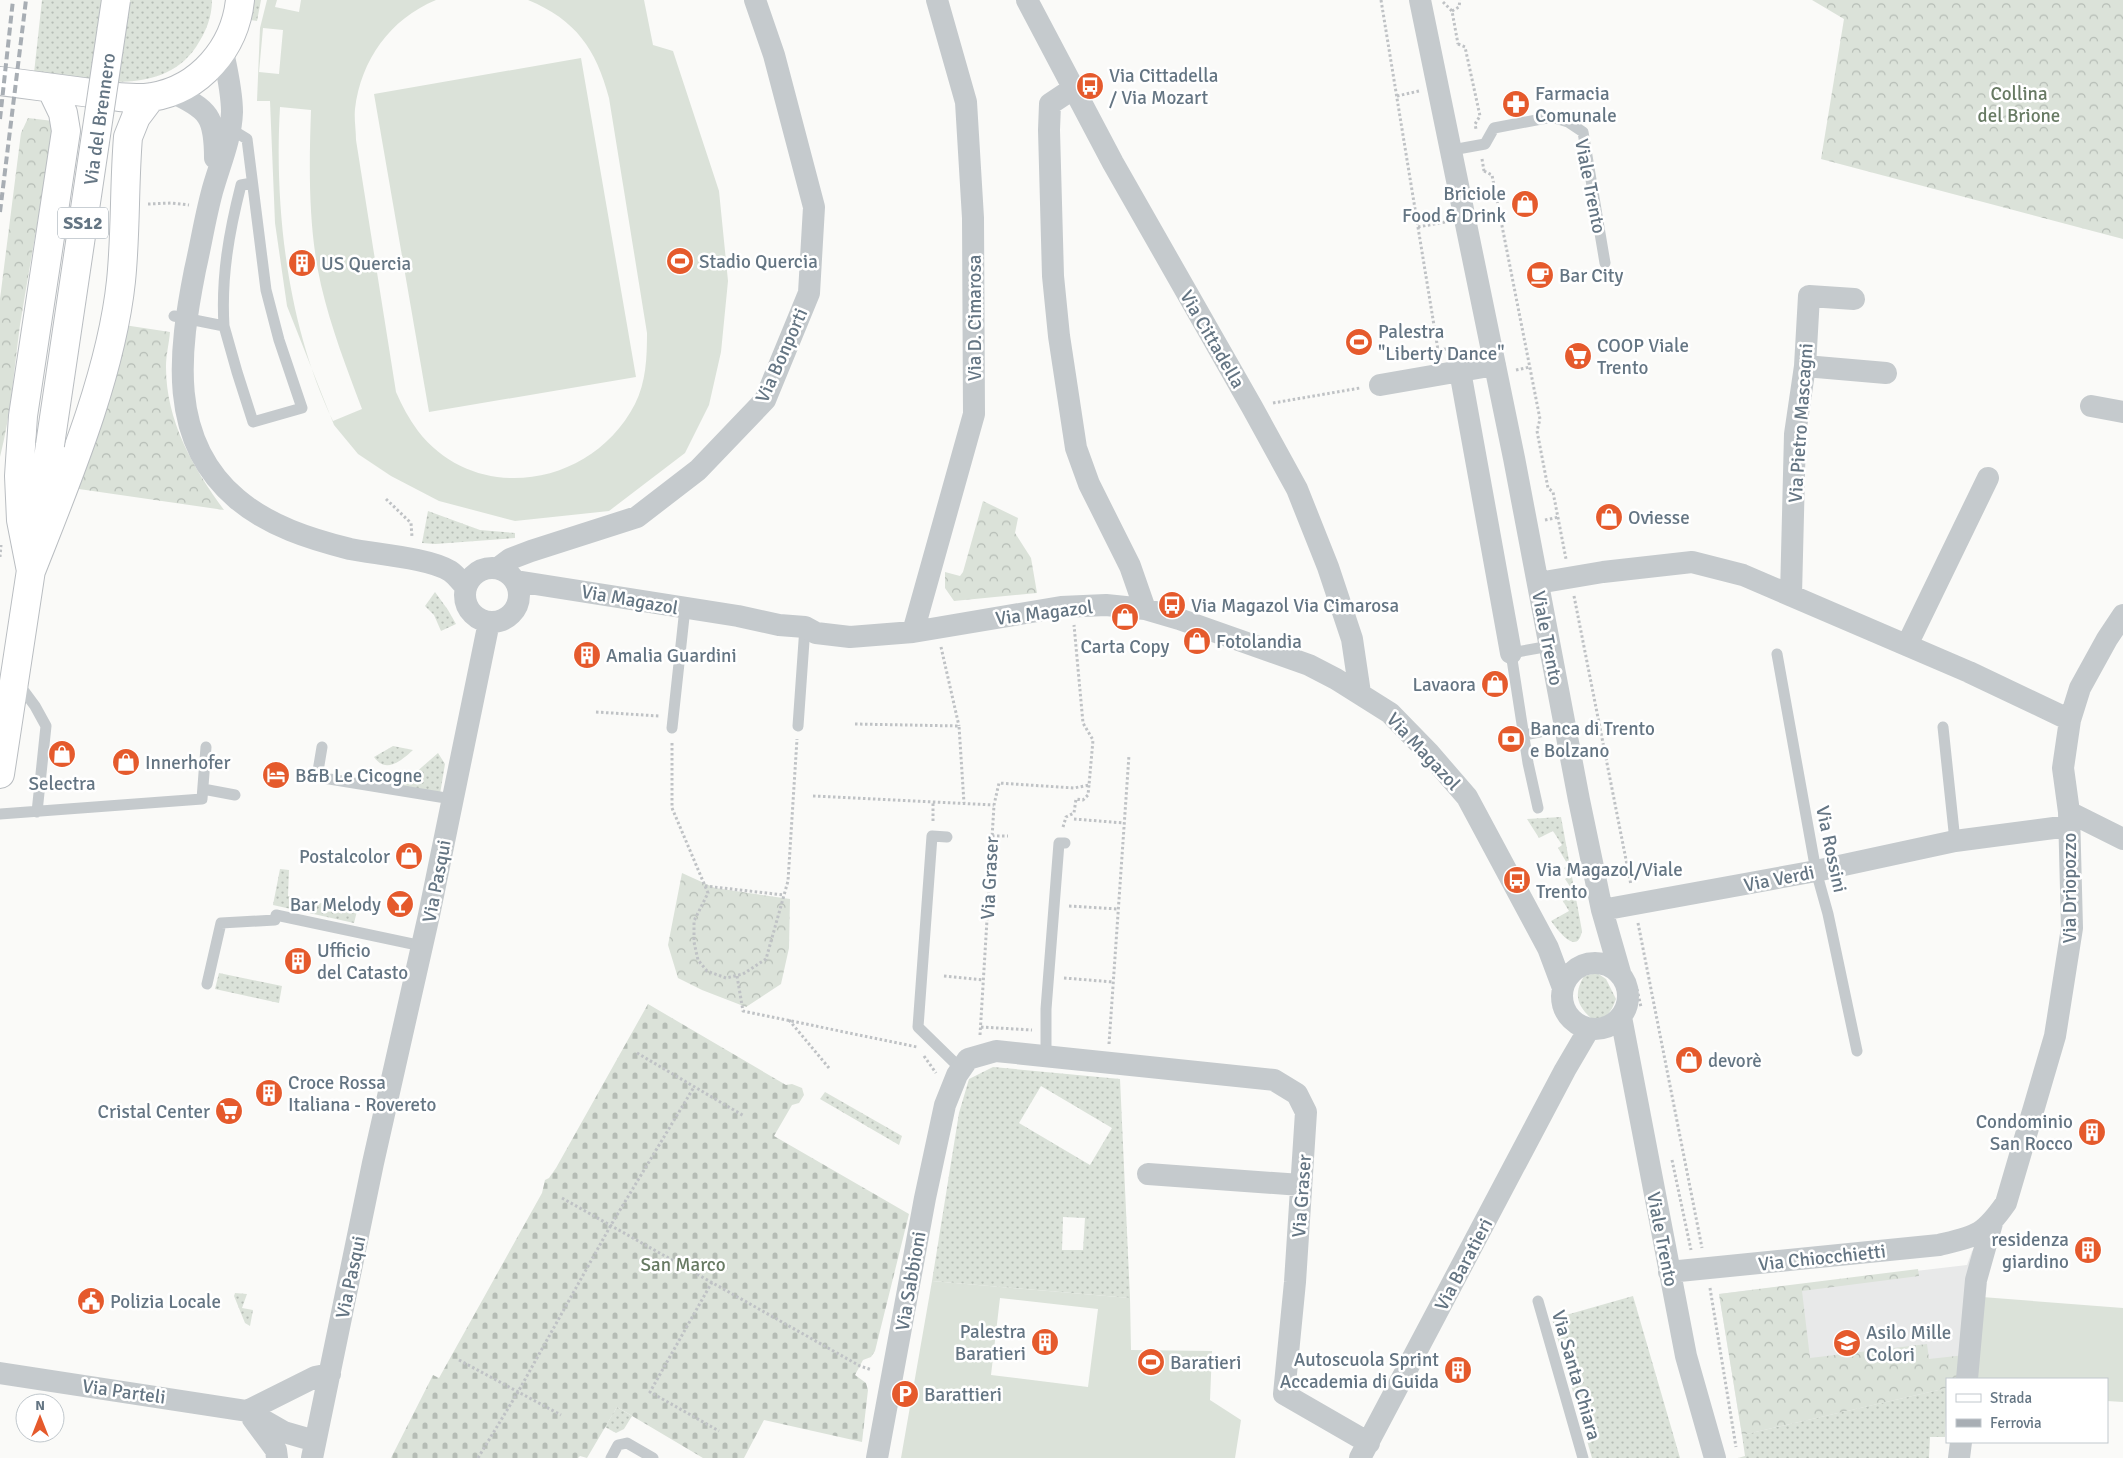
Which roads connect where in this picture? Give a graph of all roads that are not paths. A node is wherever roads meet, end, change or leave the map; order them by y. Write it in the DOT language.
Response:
graph roads {
  1 [pos="116,0"];
  2 [pos="240,0"];
  3 [pos="755,0"];
  4 [pos="937,0"];
  5 [pos="1027,0"];
  6 [pos="1420,0"];
  7 [pos="223,52"];
  8 [pos="0,81"];
  9 [pos="51,88"];
  10 [pos="1074,88"];
  11 [pos="161,95"];
  12 [pos="230,128"];
  13 [pos="1452,150"];
  14 [pos="210,180"];
  15 [pos="252,183"];
  16 [pos="1605,263"];
  17 [pos="1854,299"];
  18 [pos="180,317"];
  19 [pos="224,326"];
  20 [pos="1805,366"];
  21 [pos="1504,368"];
  22 [pos="1458,371"];
  23 [pos="1886,373"];
  24 [pos="1380,384"];
  25 [pos="2091,406"];
  26 [pos="2123,412"];
  27 [pos="1988,478"];
  28 [pos="31,571"];
  29 [pos="507,575"];
  30 [pos="1538,583"];
  31 [pos="466,587"];
  32 [pos="1791,595"];
  33 [pos="685,608"];
  34 [pos="1145,610"];
  35 [pos="2123,615"];
  36 [pos="489,622"];
  37 [pos="805,627"];
  38 [pos="913,632"];
  39 [pos="1907,645"];
  40 [pos="1550,646"];
  41 [pos="1511,653"];
  42 [pos="1777,654"];
  43 [pos="15,678"];
  44 [pos="1360,693"];
  45 [pos="2070,720"];
  46 [pos="798,726"];
  47 [pos="1565,727"];
  48 [pos="1943,727"];
  49 [pos="672,728"];
  50 [pos="1524,735"];
  51 [pos="206,747"];
  52 [pos="322,747"];
  53 [pos="0,774"];
  54 [pos="202,788"];
  55 [pos="235,796"];
  56 [pos="452,799"];
  57 [pos="1538,808"];
  58 [pos="36,812"];
  59 [pos="0,814"];
  60 [pos="2069,819"];
  61 [pos="947,837"];
  62 [pos="2123,840"];
  63 [pos="1955,841"];
  64 [pos="1062,843"];
  65 [pos="1816,871"];
  66 [pos="1602,910"];
  67 [pos="422,946"];
  68 [pos="1548,948"];
  69 [pos="1589,964"];
  70 [pos="1621,976"];
  71 [pos="207,984"];
  72 [pos="1563,988"];
  73 [pos="1597,1023"];
  74 [pos="1857,1051"];
  75 [pos="1046,1057"];
  76 [pos="961,1069"];
  77 [pos="948,1098"];
  78 [pos="1148,1174"];
  79 [pos="1301,1185"];
  80 [pos="1992,1223"];
  81 [pos="1973,1237"];
  82 [pos="1669,1272"];
  83 [pos="1538,1302"];
  84 [pos="0,1373"];
  85 [pos="330,1374"];
  86 [pos="1967,1378"];
  87 [pos="247,1411"];
  88 [pos="1961,1443"];
  89 [pos="314,1449"];
  90 [pos="1365,1450"];
  91 [pos="1725,1455"];
  92 [pos="277,1458"];
  93 [pos="610,1458"];
  94 [pos="653,1458"];
  95 [pos="877,1458"];
  96 [pos="1584,1458"];
  97 [pos="1959,1458"];
  1 -- 28 [label="main road, Via del Brennero / SS12, bridge"];
  2 -- 7 [label="main road"];
  3 -- 29 [label="street, Via Bonporti"];
  4 -- 38 [label="street, Via D. Cimarosa"];
  5 -- 10 [label="street, Via Cittadella"];
  6 -- 13 [label="street, Viale Trento"];
  7 -- 11 [label="main road"];
  7 -- 12 [label="street"];
  8 -- 9 [label="main road"];
  9 -- 11 [label="main road"];
  9 -- 28 [label="main road"];
  10 -- 34 [label="street"];
  10 -- 44 [label="street, Via Cittadella"];
  11 -- 14 [label="street"];
  11 -- 28 [label="main road"];
  12 -- 14 [label="street"];
  12 -- 15 [label="lane"];
  13 -- 16 [label="lane, Viale Trento"];
  13 -- 21 [label="street, Viale Trento"];
  14 -- 18 [label="street"];
  15 -- 19 [label="lane"];
  15 -- 19 [label="lane"];
  17 -- 20 [label="street, Via Pietro Mascagni"];
  18 -- 19 [label="lane"];
  18 -- 31 [label="street"];
  20 -- 23 [label="street"];
  20 -- 32 [label="street, Via Pietro Mascagni"];
  21 -- 22 [label="street"];
  21 -- 30 [label="street, Viale Trento"];
  22 -- 24 [label="street"];
  22 -- 41 [label="street"];
  25 -- 26 [label="street"];
  27 -- 39 [label="street"];
  28 -- 43 [label="main road, SS12"];
  29 -- 31 [label="street"];
  29 -- 33 [label="street, Via Magazol"];
  29 -- 36 [label="street"];
  30 -- 32 [label="street"];
  30 -- 40 [label="street, Viale Trento"];
  31 -- 36 [label="street"];
  32 -- 39 [label="street"];
  33 -- 37 [label="street, Via Magazol"];
  33 -- 49 [label="lane"];
  34 -- 38 [label="street, Via Magazol"];
  34 -- 44 [label="street, Via Magazol"];
  35 -- 45 [label="street, Via Driopozzo"];
  36 -- 56 [label="street, Via Pasqui"];
  37 -- 38 [label="street, Via Magazol"];
  37 -- 46 [label="lane"];
  39 -- 45 [label="street"];
  40 -- 41 [label="lane"];
  40 -- 47 [label="street, Viale Trento"];
  41 -- 50 [label="lane"];
  42 -- 65 [label="lane, Via Rossini"];
  43 -- 53 [label="main road, SS12"];
  43 -- 58 [label="lane"];
  44 -- 68 [label="street, Via Magazol"];
  45 -- 60 [label="street, Via Driopozzo"];
  47 -- 50 [label="lane"];
  47 -- 66 [label="street, Viale Trento"];
  48 -- 63 [label="lane"];
  50 -- 57 [label="lane"];
  51 -- 54 [label="lane"];
  52 -- 56 [label="lane"];
  54 -- 55 [label="lane"];
  54 -- 58 [label="lane"];
  56 -- 67 [label="street, Via Pasqui"];
  58 -- 59 [label="lane"];
  60 -- 62 [label="street"];
  60 -- 63 [label="street, Via Verdi"];
  60 -- 80 [label="street, Via Driopozzo"];
  61 -- 76 [label="lane"];
  63 -- 65 [label="street, Via Verdi"];
  64 -- 75 [label="lane"];
  65 -- 66 [label="street, Via Verdi"];
  65 -- 74 [label="lane, Via Rossini"];
  66 -- 69 [label="street, Viale Trento"];
  66 -- 70 [label="street, Viale Trento"];
  67 -- 71 [label="lane"];
  67 -- 85 [label="street, Via Pasqui"];
  68 -- 69 [label="street"];
  68 -- 72 [label="street, Via Magazol"];
  69 -- 70 [label="street"];
  69 -- 72 [label="street"];
  70 -- 73 [label="street, Viale Trento"];
  72 -- 73 [label="street, Viale Trento"];
  73 -- 82 [label="street, Viale Trento"];
  73 -- 90 [label="street, Via Baratieri"];
  75 -- 76 [label="street, Via Graser"];
  75 -- 79 [label="street, Via Graser"];
  76 -- 77 [label="street, Via Graser"];
  77 -- 95 [label="street, Via Sabbioni"];
  78 -- 79 [label="street"];
  79 -- 90 [label="street, Via Graser"];
  80 -- 81 [label="street, Via Driopozzo"];
  80 -- 86 [label="street, Via Driopozzo"];
  81 -- 82 [label="street, Via Chiocchietti"];
  82 -- 91 [label="street, Viale Trento"];
  83 -- 96 [label="lane, Via Santa Chiara"];
  84 -- 87 [label="street, Via Parteli"];
  85 -- 87 [label="street"];
  85 -- 89 [label="street, Via Parteli"];
  87 -- 89 [label="street, Via Parteli"];
  87 -- 92 [label="street"];
  88 -- 97 [label="street"];
  93 -- 94 [label="lane"];
}
